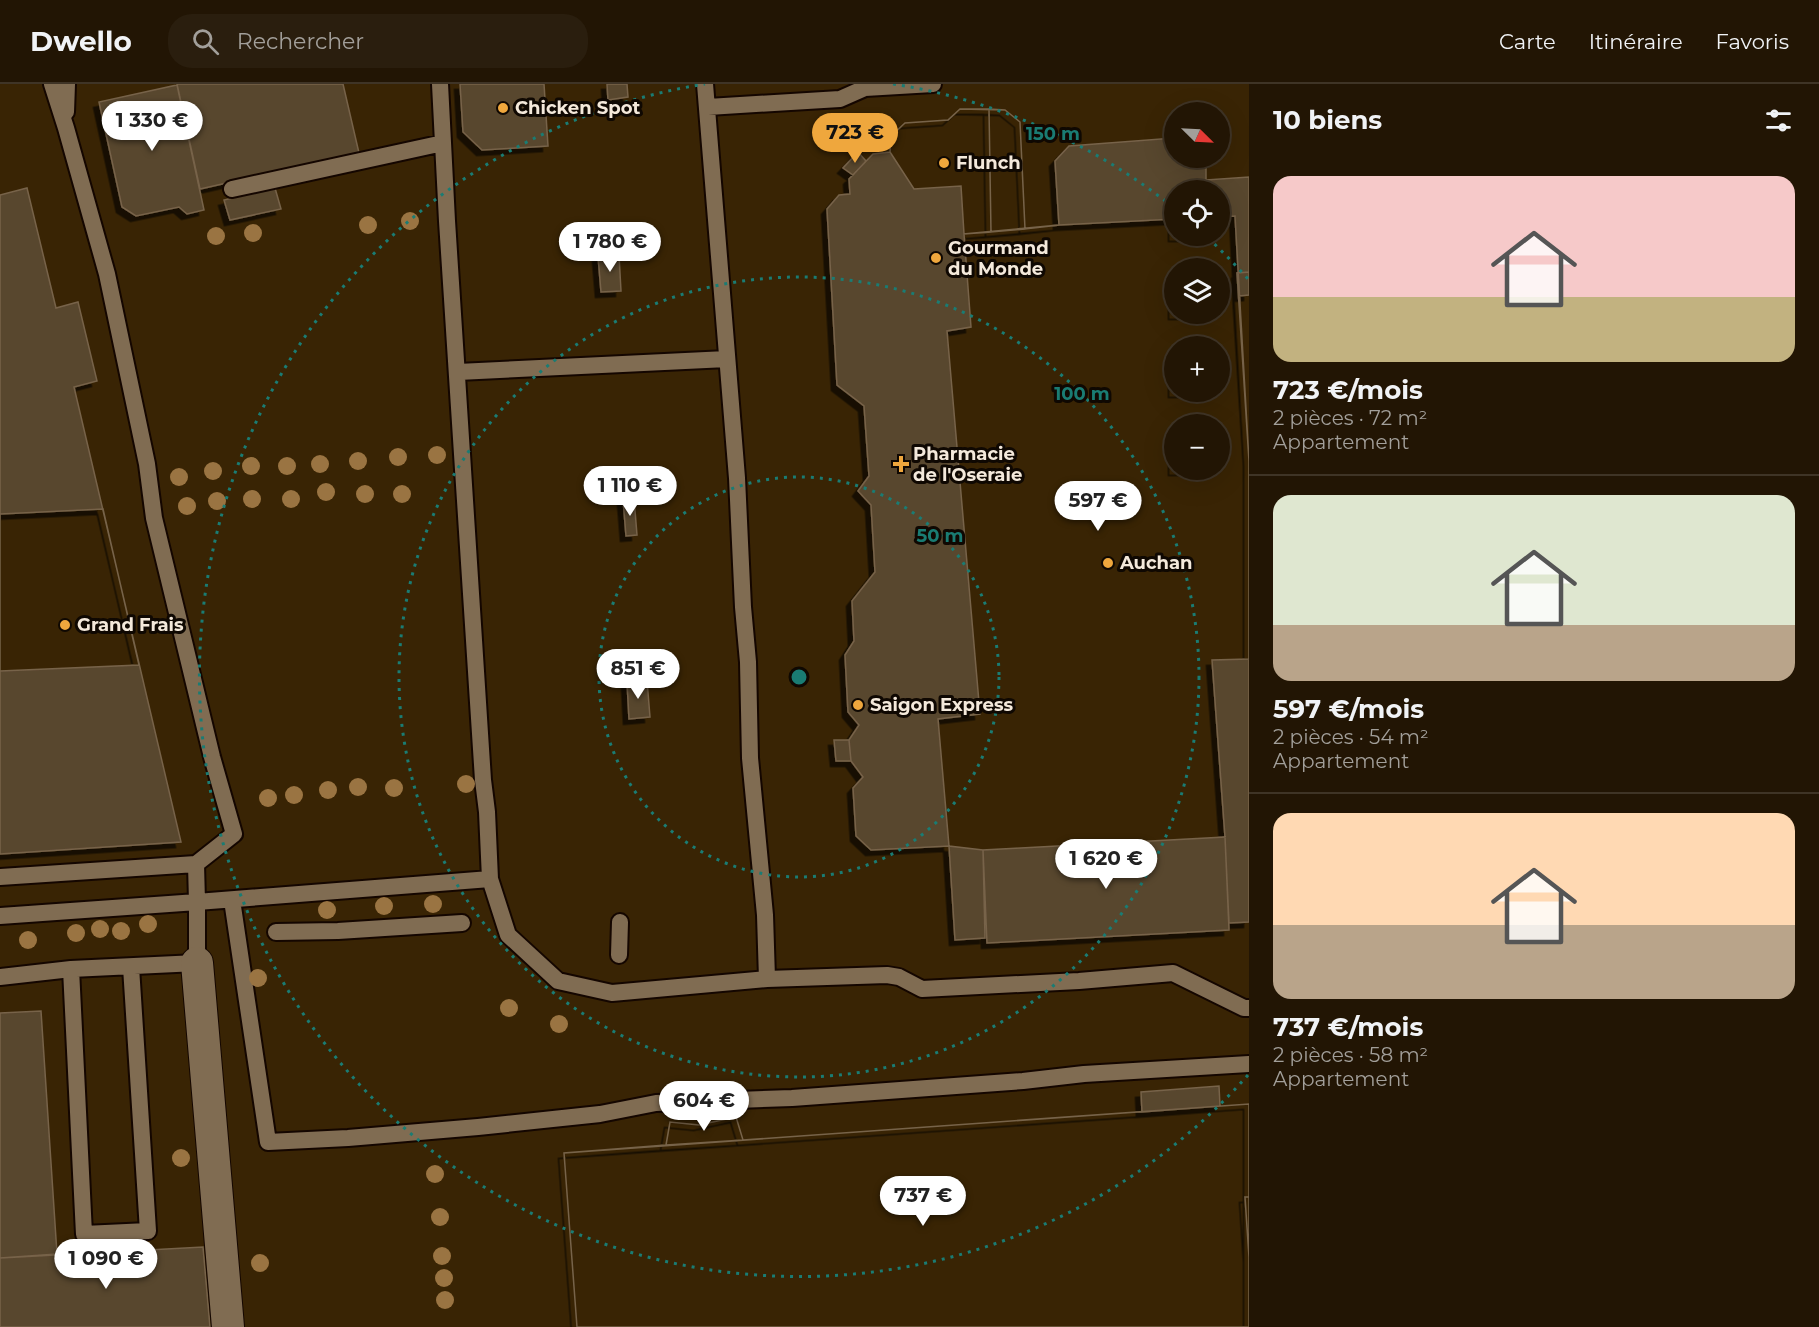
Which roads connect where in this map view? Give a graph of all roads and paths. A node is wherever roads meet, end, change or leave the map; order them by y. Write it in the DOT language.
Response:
graph roads {
  1 [pos="52,84"];
  2 [pos="67,84"];
  3 [pos="440,84"];
  4 [pos="705,84"];
  5 [pos="933,84"];
  6 [pos="708,107"];
  7 [pos="66,128"];
  8 [pos="443,143"];
  9 [pos="232,189"];
  10 [pos="727,359"];
  11 [pos="458,372"];
  12 [pos="196,864"];
  13 [pos="0,877"];
  14 [pos="490,879"];
  15 [pos="232,900"];
  16 [pos="197,902"];
  17 [pos="0,916"];
  18 [pos="620,922"];
  19 [pos="462,923"];
  20 [pos="276,932"];
  21 [pos="619,955"];
  22 [pos="197,963"];
  23 [pos="131,967"];
  24 [pos="70,969"];
  25 [pos="0,977"];
  26 [pos="767,979"];
  27 [pos="1249,1008"];
  28 [pos="1249,1064"];
  29 [pos="228,1327"];
  1 -- 7 [label="lane"];
  2 -- 7 [label="lane"];
  3 -- 8 [label="lane"];
  4 -- 6 [label="lane"];
  5 -- 6 [label="lane"];
  6 -- 10 [label="lane"];
  7 -- 12 [label="lane"];
  8 -- 9 [label="lane"];
  8 -- 11 [label="lane"];
  10 -- 11 [label="lane"];
  10 -- 26 [label="lane"];
  11 -- 14 [label="lane"];
  12 -- 13 [label="lane"];
  12 -- 16 [label="lane"];
  14 -- 15 [label="lane"];
  14 -- 26 [label="lane"];
  15 -- 16 [label="lane"];
  15 -- 28 [label="lane"];
  16 -- 17 [label="lane"];
  16 -- 22 [label="lane"];
  18 -- 21 [label="lane"];
  19 -- 20 [label="lane"];
  22 -- 23 [label="lane"];
  22 -- 29 [label="street"];
  23 -- 24 [label="lane"];
  23 -- 24 [label="lane"];
  24 -- 25 [label="lane"];
  26 -- 27 [label="lane"];
}
